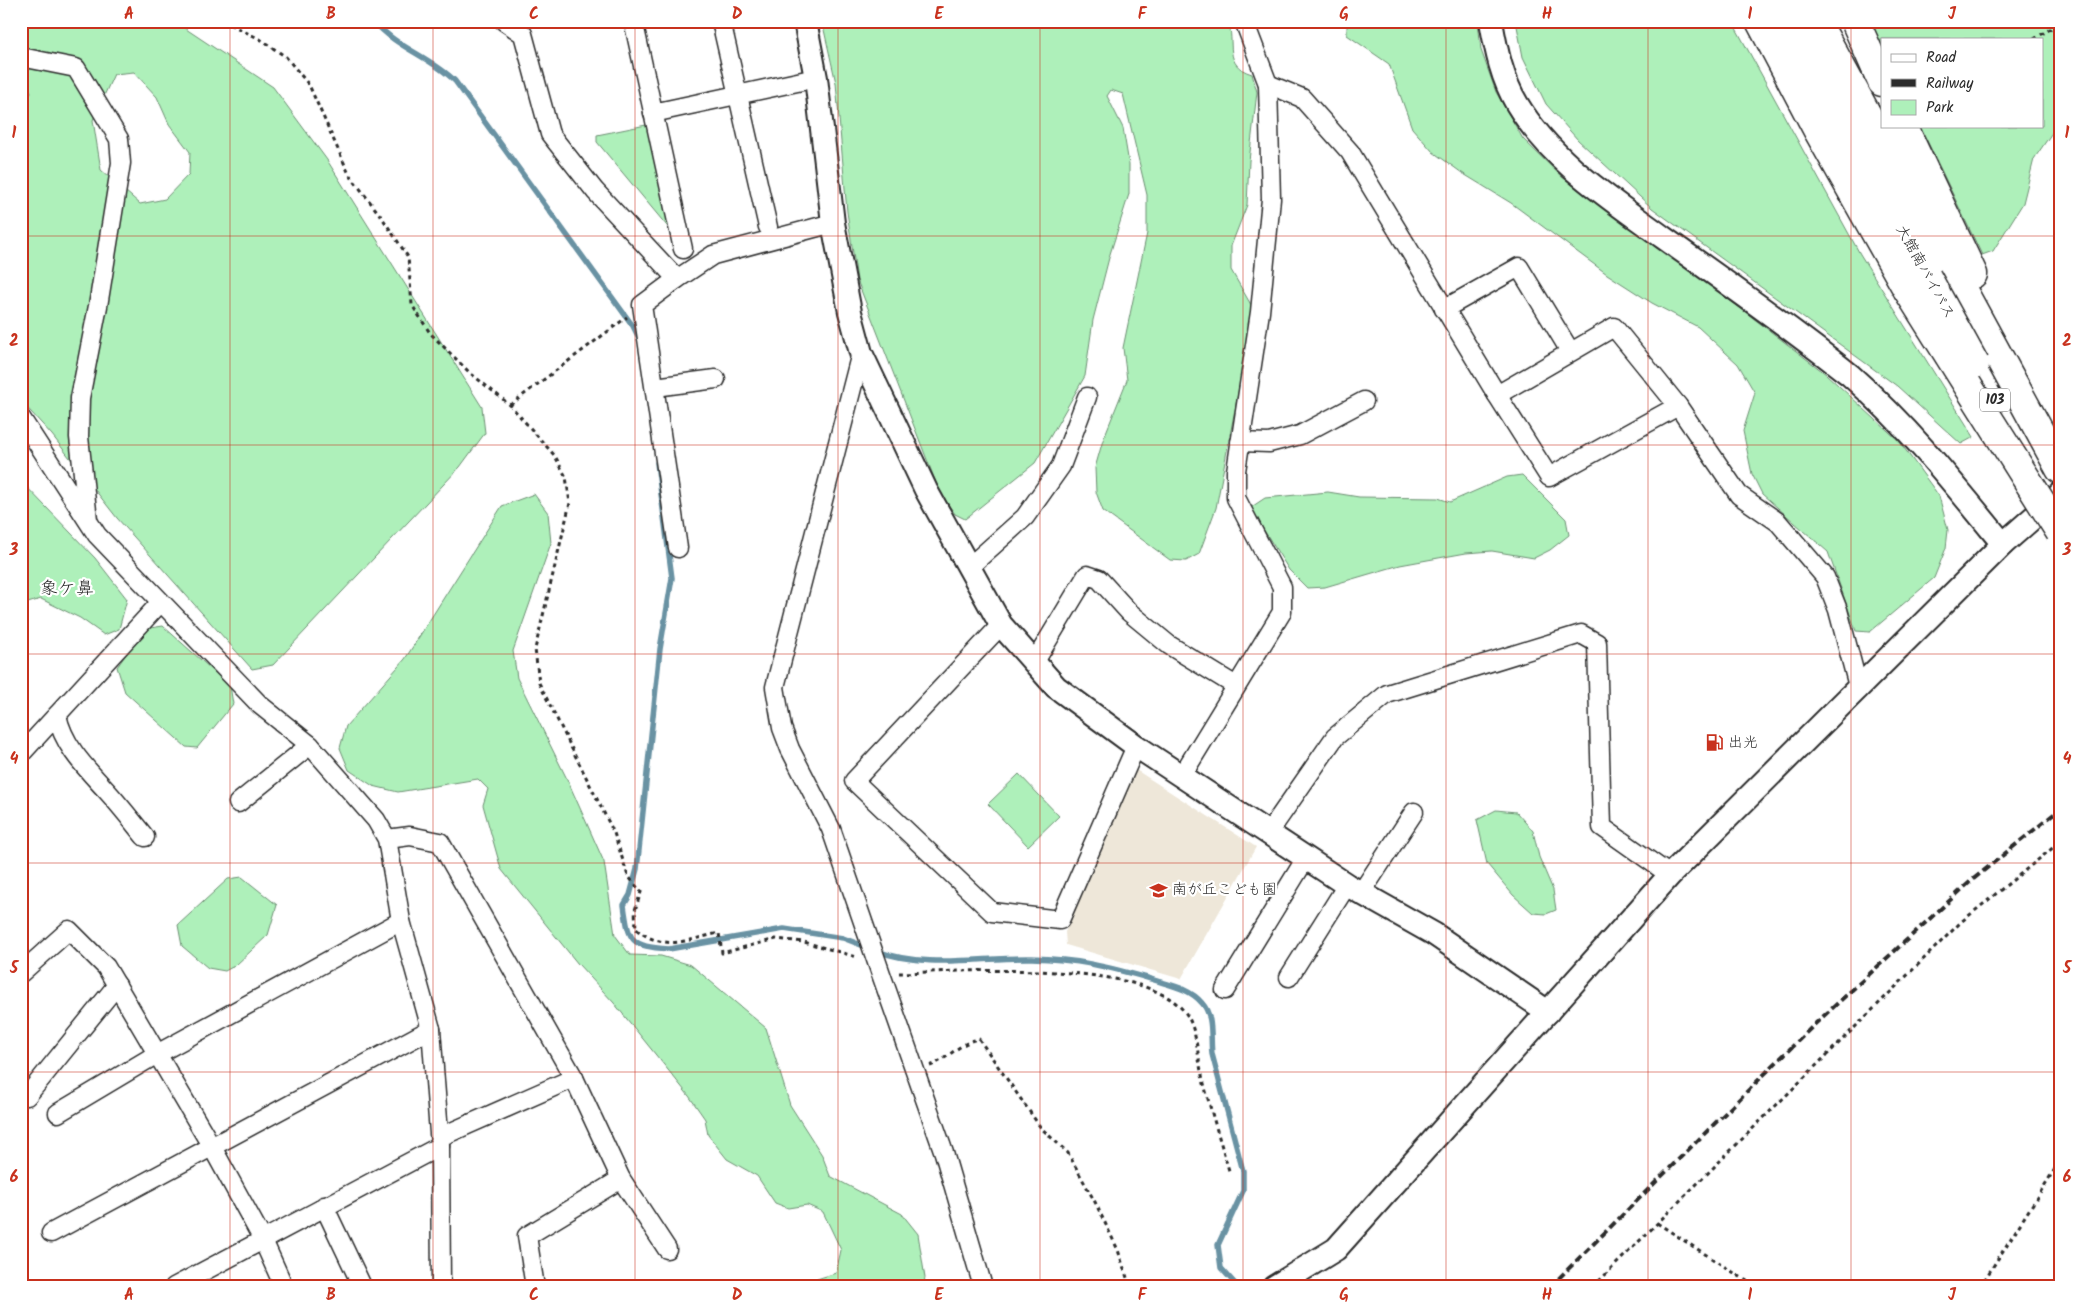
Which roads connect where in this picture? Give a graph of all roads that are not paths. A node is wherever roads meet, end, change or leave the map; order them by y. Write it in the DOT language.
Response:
graph roads {
  1 [pos="504,21"];
  2 [pos="721,21"];
  3 [pos="805,21"];
  4 [pos="1244,21"];
  5 [pos="1491,21"];
  6 [pos="1760,21"];
  7 [pos="1788,21"];
  8 [pos="1816,21"];
  9 [pos="1855,21"];
  10 [pos="635,29"];
  11 [pos="21,57"];
  12 [pos="816,78"];
  13 [pos="1881,80"];
  14 [pos="1268,84"];
  15 [pos="738,95"];
  16 [pos="653,113"];
  17 [pos="1903,128"];
  18 [pos="1869,146"];
  19 [pos="833,223"];
  20 [pos="768,226"];
  21 [pos="683,249"];
  22 [pos="1938,273"];
  23 [pos="677,279"];
  24 [pos="1444,309"];
  25 [pos="1570,351"];
  26 [pos="861,353"];
  27 [pos="716,379"];
  28 [pos="655,388"];
  29 [pos="1497,395"];
  30 [pos="1087,397"];
  31 [pos="1364,402"];
  32 [pos="1678,406"];
  33 [pos="21,418"];
  34 [pos="1240,442"];
  35 [pos="2060,453"];
  36 [pos="2060,469"];
  37 [pos="2060,494"];
  38 [pos="88,523"];
  39 [pos="2060,525"];
  40 [pos="2060,532"];
  41 [pos="2003,544"];
  42 [pos="678,548"];
  43 [pos="969,567"];
  44 [pos="160,603"];
  45 [pos="1001,625"];
  46 [pos="1034,663"];
  47 [pos="1236,686"];
  48 [pos="1859,690"];
  49 [pos="57,716"];
  50 [pos="310,745"];
  51 [pos="1136,746"];
  52 [pos="21,754"];
  53 [pos="1181,776"];
  54 [pos="238,803"];
  55 [pos="1414,812"];
  56 [pos="1269,832"];
  57 [pos="145,837"];
  58 [pos="387,839"];
  59 [pos="1306,858"];
  60 [pos="1670,875"];
  61 [pos="1354,889"];
  62 [pos="401,922"];
  63 [pos="21,973"];
  64 [pos="1289,977"];
  65 [pos="116,985"];
  66 [pos="1225,990"];
  67 [pos="1548,1012"];
  68 [pos="431,1029"];
  69 [pos="157,1054"];
  70 [pos="574,1078"];
  71 [pos="27,1096"];
  72 [pos="58,1113"];
  73 [pos="440,1142"];
  74 [pos="212,1147"];
  75 [pos="621,1179"];
  76 [pos="324,1206"];
  77 [pos="51,1233"];
  78 [pos="262,1238"];
  79 [pos="667,1249"];
  80 [pos="1279,1284"];
  81 [pos="362,1286"];
  82 [pos="174,1287"];
  83 [pos="284,1287"];
  84 [pos="441,1287"];
  85 [pos="535,1287"];
  86 [pos="983,1287"];
  1 -- 23 [label="street"];
  2 -- 15 [label="street"];
  3 -- 12 [label="street"];
  4 -- 14 [label="street"];
  5 -- 41 [label="street"];
  6 -- 22 [label="highway"];
  7 -- 18 [label="highway, 大館南バイパス / 103"];
  8 -- 18 [label="highway, 大館南バイパス / 103"];
  9 -- 13 [label="highway"];
  10 -- 16 [label="street"];
  11 -- 38 [label="street"];
  12 -- 15 [label="street"];
  12 -- 19 [label="street"];
  14 -- 24 [label="street"];
  14 -- 34 [label="street"];
  15 -- 16 [label="street"];
  15 -- 20 [label="street"];
  16 -- 21 [label="street"];
  17 -- 22 [label="highway"];
  18 -- 22 [label="highway, 大館南バイパス / 103"];
  19 -- 23 [label="street"];
  19 -- 26 [label="street"];
  22 -- 35 [label="highway"];
  22 -- 36 [label="highway, 大館南バイパス / 103"];
  22 -- 39 [label="highway, 大館南バイパス / 103, bridge"];
  22 -- 40 [label="highway, bridge"];
  23 -- 28 [label="street"];
  24 -- 25 [label="street"];
  24 -- 29 [label="street"];
  25 -- 29 [label="street"];
  25 -- 32 [label="street"];
  26 -- 43 [label="street"];
  26 -- 86 [label="street"];
  27 -- 28 [label="street"];
  28 -- 42 [label="street"];
  29 -- 32 [label="street"];
  30 -- 43 [label="street"];
  31 -- 34 [label="street"];
  32 -- 48 [label="street"];
  33 -- 38 [label="street"];
  34 -- 47 [label="street"];
  37 -- 41 [label="street"];
  38 -- 44 [label="street"];
  41 -- 48 [label="street"];
  43 -- 45 [label="street"];
  44 -- 49 [label="street"];
  44 -- 50 [label="street"];
  45 -- 46 [label="street"];
  45 -- 51 [label="street"];
  46 -- 47 [label="street"];
  46 -- 51 [label="street"];
  47 -- 53 [label="street"];
  48 -- 60 [label="street"];
  49 -- 52 [label="street"];
  49 -- 57 [label="street"];
  50 -- 54 [label="street"];
  50 -- 58 [label="street"];
  51 -- 53 [label="street"];
  53 -- 56 [label="street"];
  55 -- 61 [label="street"];
  56 -- 59 [label="street"];
  56 -- 60 [label="street"];
  58 -- 62 [label="street"];
  58 -- 70 [label="street"];
  59 -- 61 [label="street"];
  59 -- 66 [label="street"];
  60 -- 67 [label="street"];
  61 -- 64 [label="street"];
  61 -- 67 [label="street"];
  62 -- 68 [label="street"];
  62 -- 69 [label="street"];
  63 -- 65 [label="street"];
  65 -- 69 [label="street"];
  65 -- 71 [label="street"];
  67 -- 80 [label="street"];
  68 -- 73 [label="street"];
  68 -- 74 [label="street"];
  69 -- 72 [label="street"];
  69 -- 74 [label="street"];
  70 -- 73 [label="street"];
  70 -- 75 [label="street"];
  73 -- 76 [label="street"];
  73 -- 84 [label="street"];
  74 -- 77 [label="street"];
  74 -- 78 [label="street"];
  75 -- 79 [label="street"];
  75 -- 85 [label="street"];
  76 -- 78 [label="street"];
  76 -- 81 [label="street"];
  78 -- 82 [label="street"];
  78 -- 83 [label="street"];
}
